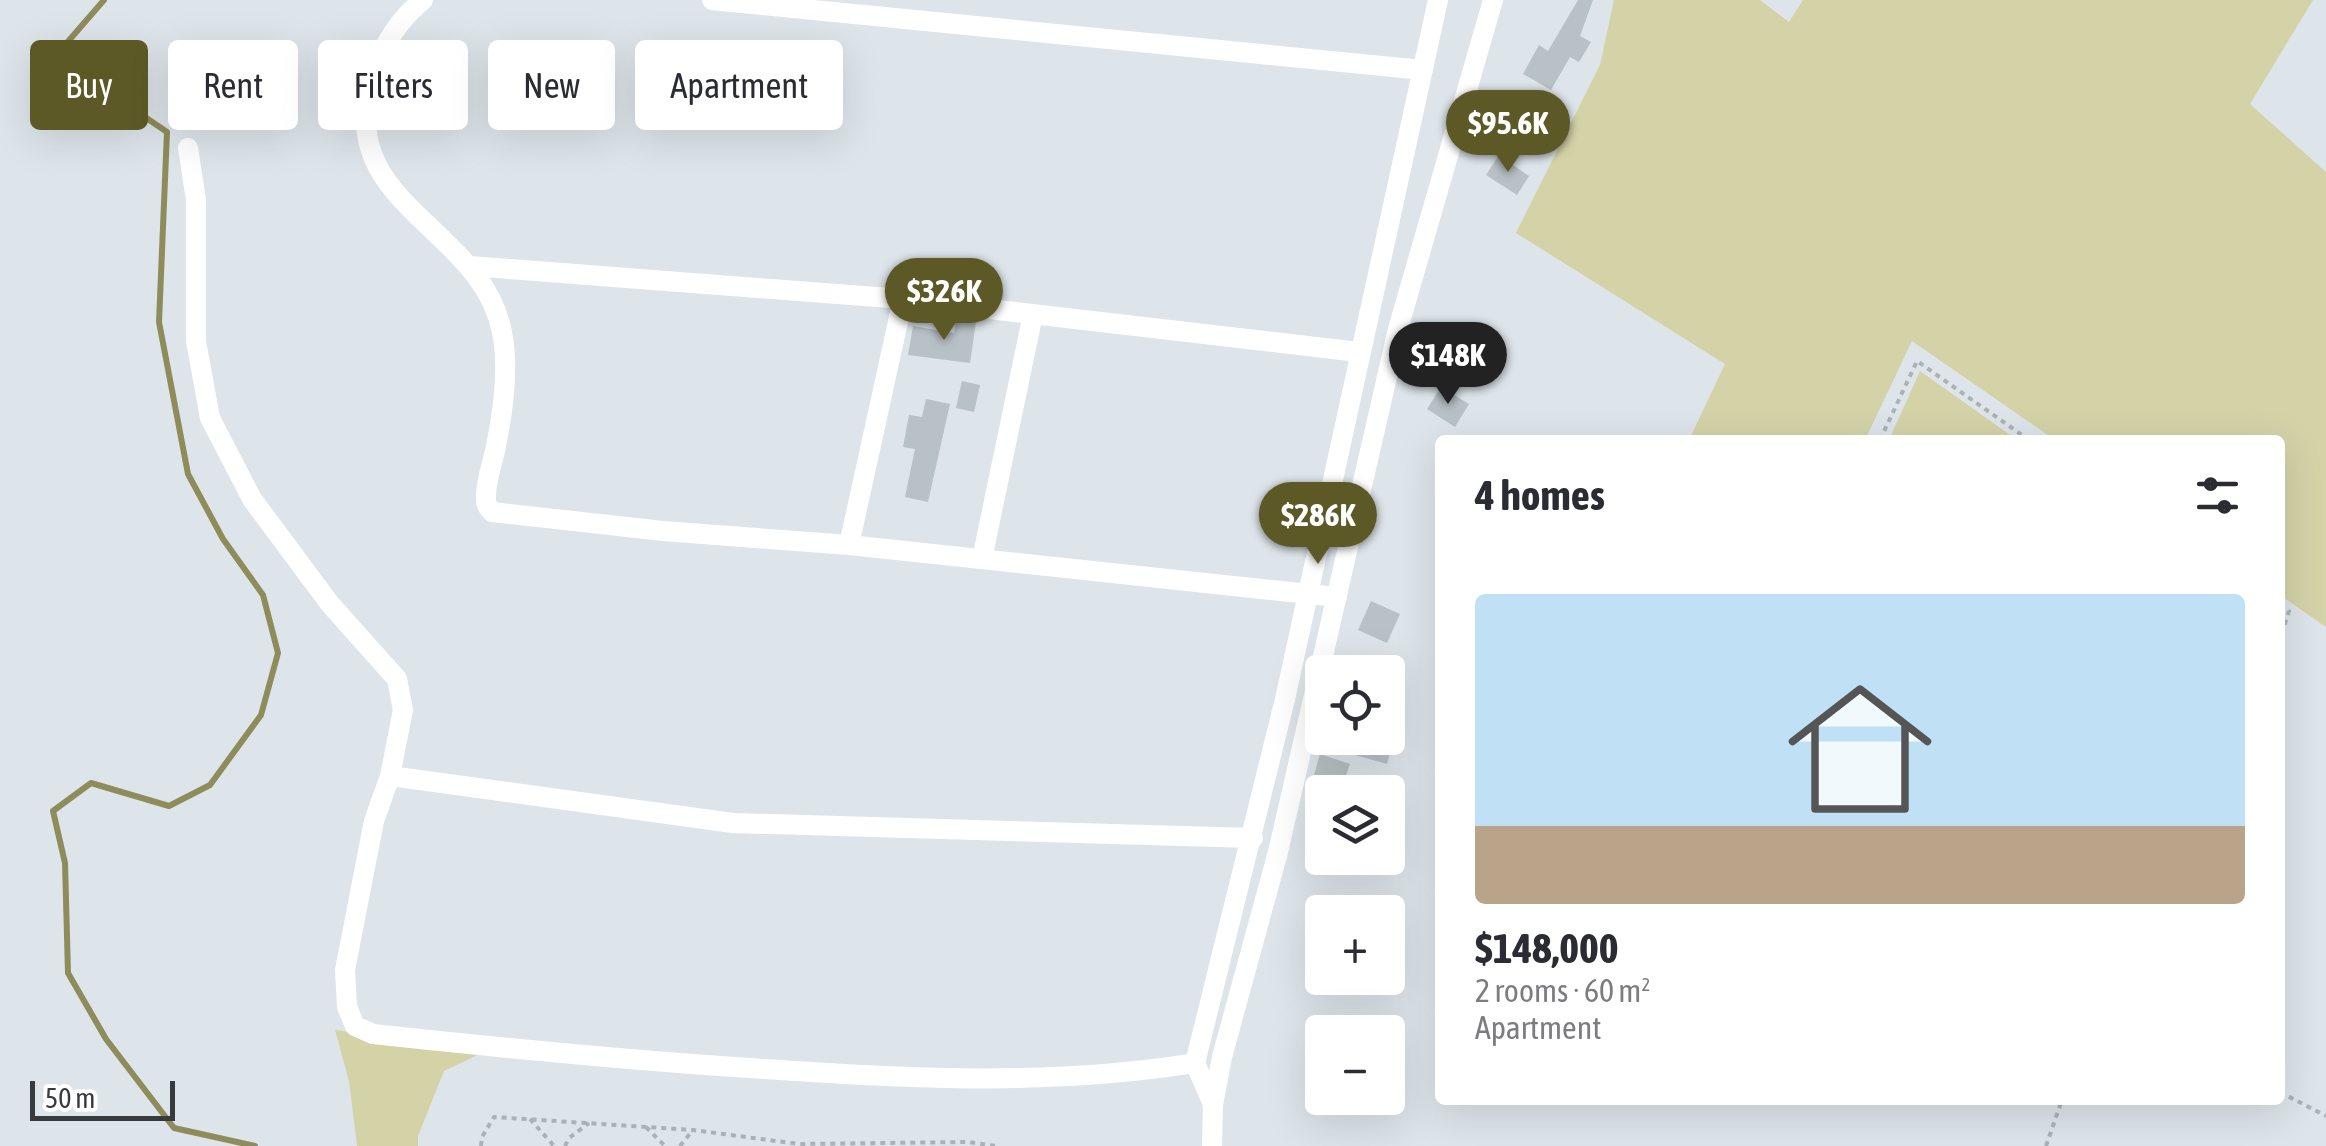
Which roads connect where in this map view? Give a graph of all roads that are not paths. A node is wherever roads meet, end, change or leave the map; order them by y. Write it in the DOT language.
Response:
graph roads {
  1 [pos="423,0"];
  2 [pos="712,0"];
  3 [pos="1438,0"];
  4 [pos="1492,0"];
  5 [pos="1422,70"];
  6 [pos="188,148"];
  7 [pos="470,266"];
  8 [pos="903,299"];
  9 [pos="1033,314"];
  10 [pos="1359,352"];
  11 [pos="849,545"];
  12 [pos="982,559"];
  13 [pos="1308,594"];
  14 [pos="1337,598"];
  15 [pos="390,776"];
  16 [pos="1253,838"];
  17 [pos="1196,1062"];
  18 [pos="1213,1105"];
  19 [pos="1212,1146"];
  1 -- 7 [label="street"];
  2 -- 5 [label="street"];
  3 -- 5 [label="street"];
  4 -- 14 [label="street"];
  5 -- 10 [label="street"];
  6 -- 15 [label="street"];
  7 -- 8 [label="street"];
  7 -- 11 [label="street"];
  8 -- 9 [label="street"];
  8 -- 11 [label="street"];
  9 -- 10 [label="street"];
  9 -- 12 [label="street"];
  10 -- 13 [label="street"];
  11 -- 12 [label="street"];
  12 -- 13 [label="street"];
  13 -- 14 [label="street"];
  13 -- 16 [label="street"];
  14 -- 18 [label="street"];
  15 -- 16 [label="street"];
  15 -- 17 [label="street"];
  16 -- 17 [label="street"];
  17 -- 18 [label="street"];
  18 -- 19 [label="street"];
}
